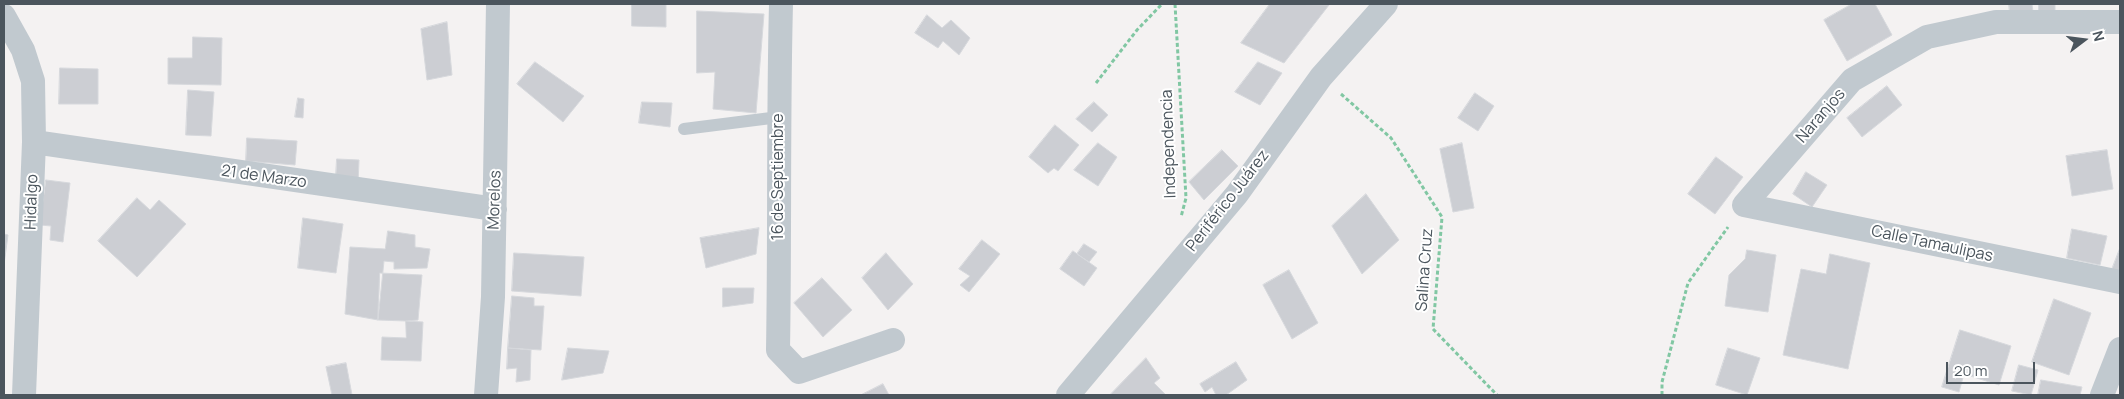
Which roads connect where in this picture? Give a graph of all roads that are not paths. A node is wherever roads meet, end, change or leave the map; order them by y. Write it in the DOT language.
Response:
graph roads {
  1 [pos="498,4"];
  2 [pos="781,4"];
  3 [pos="1386,4"];
  4 [pos="4,16"];
  5 [pos="2120,22"];
  6 [pos="778,117"];
  7 [pos="684,129"];
  8 [pos="34,142"];
  9 [pos="1744,205"];
  10 [pos="494,209"];
  11 [pos="2120,282"];
  12 [pos="893,340"];
  13 [pos="2120,349"];
  14 [pos="24,395"];
  15 [pos="486,395"];
  16 [pos="1068,395"];
  17 [pos="2102,395"];
  1 -- 10 [label="street, Morelos"];
  2 -- 6 [label="street, 16 de Septiembre"];
  3 -- 16 [label="street, Periférico Juárez"];
  4 -- 8 [label="street, Hidalgo"];
  5 -- 9 [label="street, Naranjos"];
  6 -- 7 [label="lane"];
  6 -- 12 [label="street, 16 de Septiembre"];
  8 -- 10 [label="street, 21 de Marzo"];
  8 -- 14 [label="street, Hidalgo"];
  9 -- 11 [label="street, Calle Tamaulipas"];
  10 -- 15 [label="street, Morelos"];
  13 -- 17 [label="street"];
}
